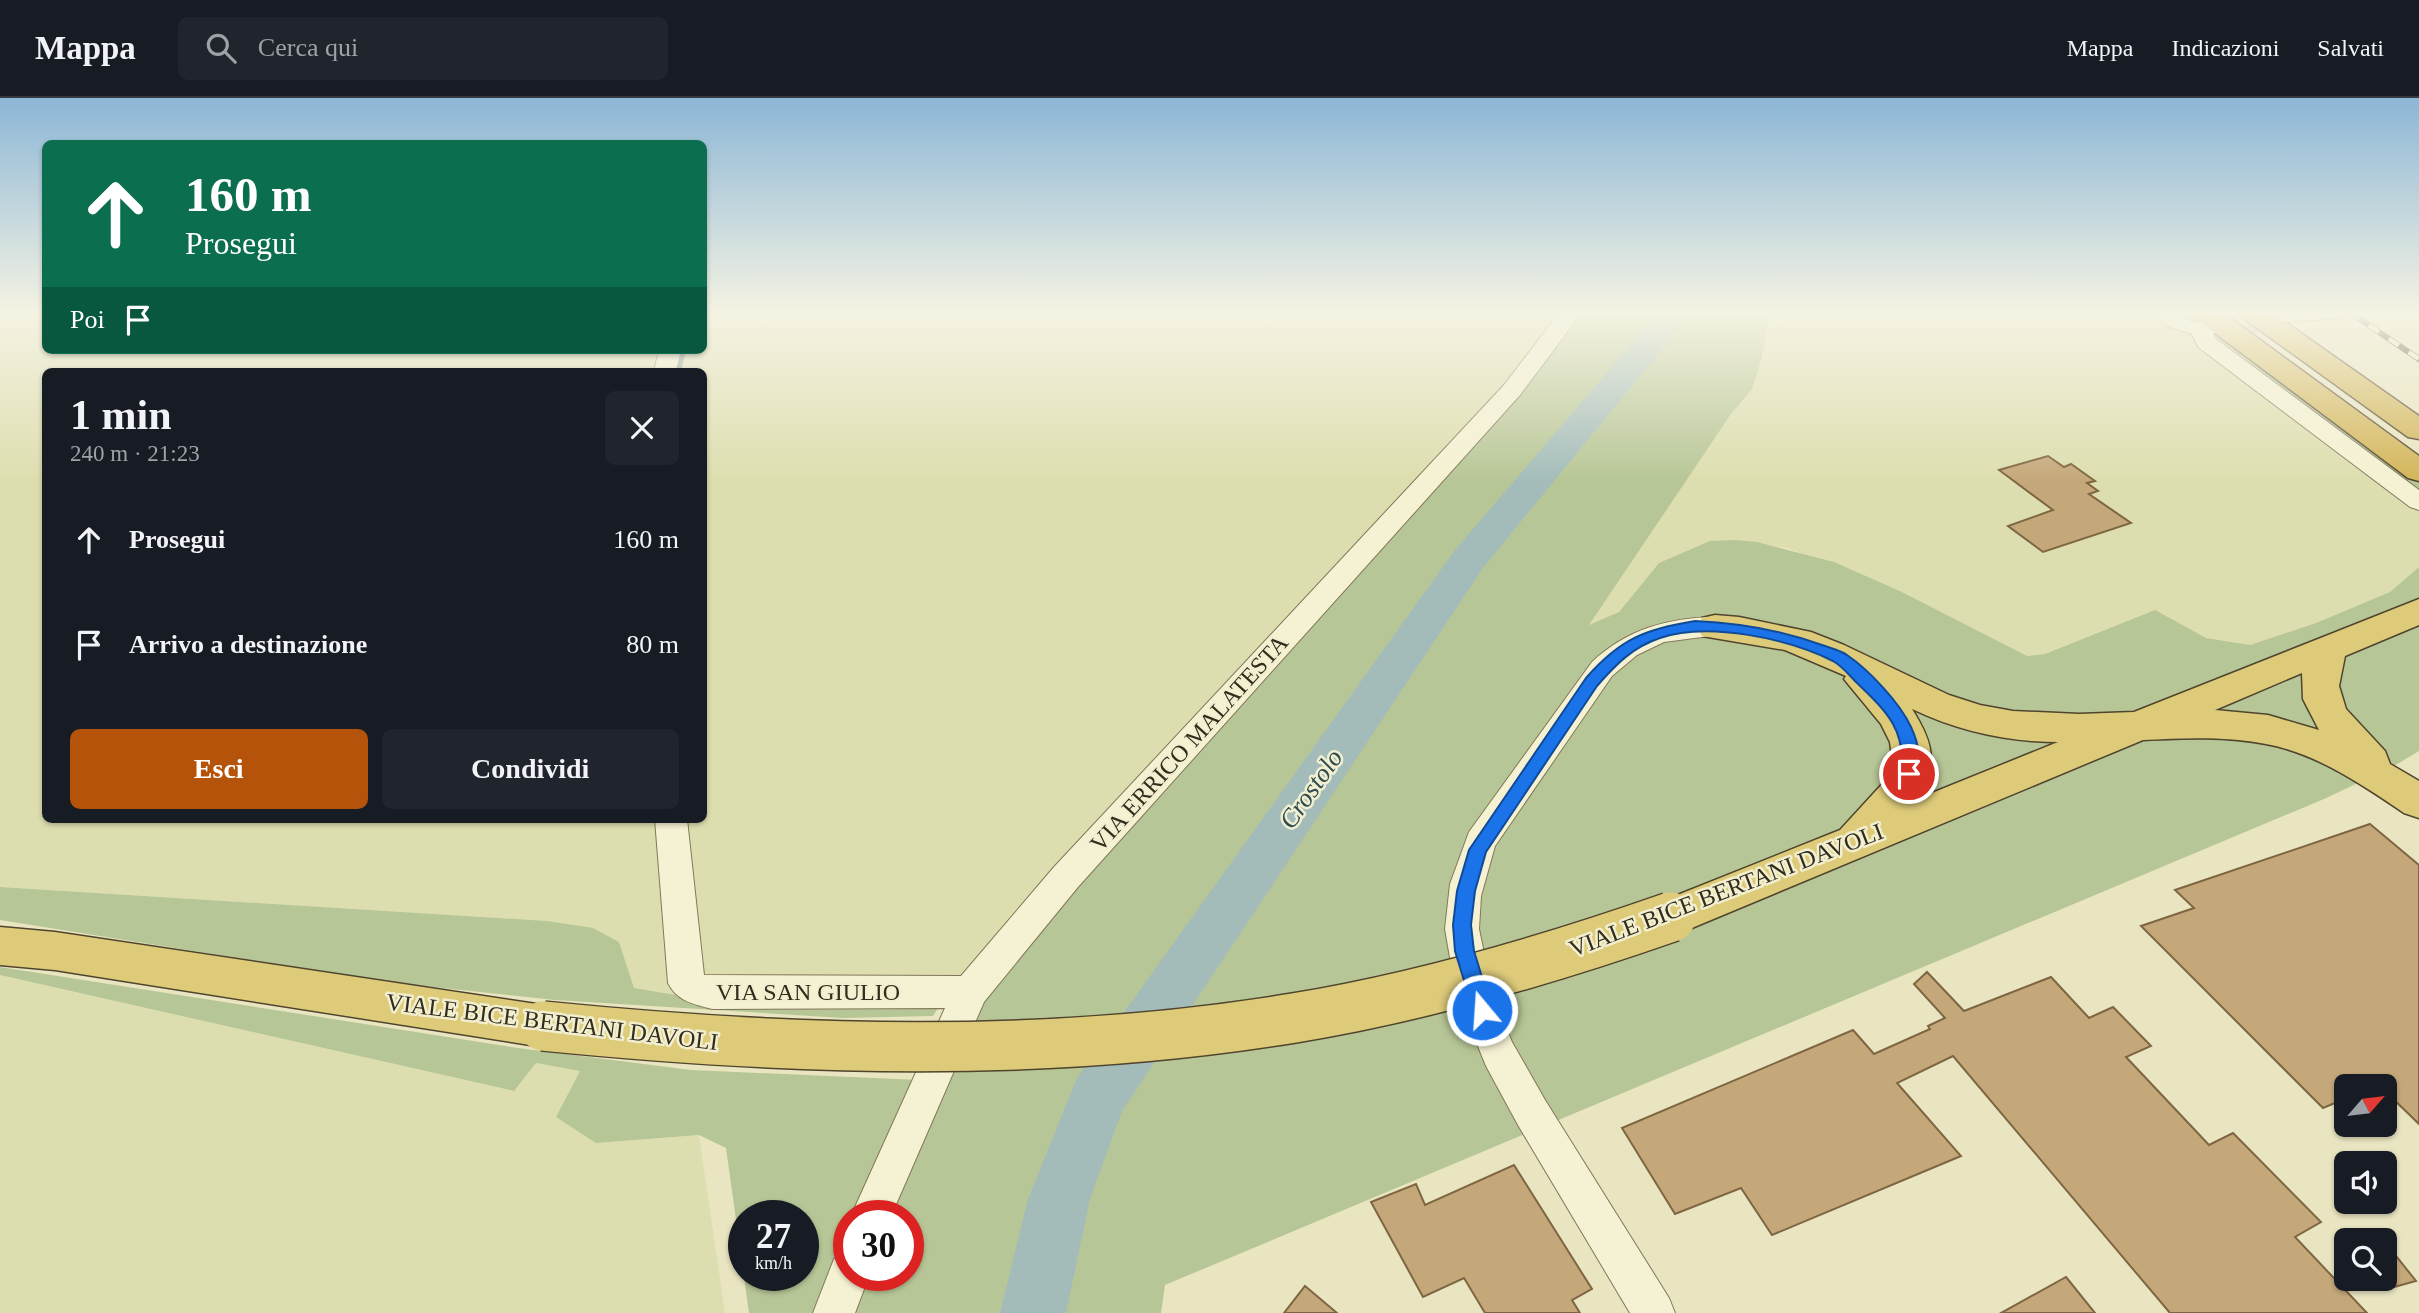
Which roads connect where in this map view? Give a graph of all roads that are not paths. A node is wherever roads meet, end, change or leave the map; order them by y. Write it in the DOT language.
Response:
graph roads {
  1 [pos="1528,369"];
  2 [pos="2242,369"];
  3 [pos="2271,369"];
  4 [pos="2333,369"];
  5 [pos="2419,430"];
  6 [pos="2419,471"];
  7 [pos="2419,502"];
  8 [pos="2419,611"];
  9 [pos="1716,627"];
  10 [pos="2330,647"];
  11 [pos="1841,658"];
  12 [pos="2141,727"];
  13 [pos="2412,798"];
  14 [pos="671,823"];
  15 [pos="1849,844"];
  16 [pos="0,946"];
  17 [pos="971,992"];
  18 [pos="878,1200"];
  19 [pos="842,1291"];
  20 [pos="834,1313"];
  21 [pos="1654,1313"];
  1 -- 17 [label="street, VIA ERRICO MALATESTA"];
  2 -- 7 [label="street"];
  3 -- 6 [label="highway"];
  4 -- 5 [label="highway"];
  8 -- 10 [label="highway, VIALE BICE BERTANI DAVOLI"];
  9 -- 11 [label="highway"];
  9 -- 21 [label="street"];
  10 -- 12 [label="highway, VIALE BICE BERTANI DAVOLI"];
  10 -- 13 [label="highway"];
  11 -- 12 [label="highway"];
  11 -- 15 [label="highway"];
  12 -- 13 [label="highway"];
  12 -- 15 [label="highway, VIALE BICE BERTANI DAVOLI"];
  14 -- 17 [label="street, VIA SAN GIULIO"];
  15 -- 16 [label="highway, VIALE BICE BERTANI DAVOLI, bridge"];
  17 -- 18 [label="street, VIA ERRICO MALATESTA"];
  19 -- 20 [label="street"];
}
